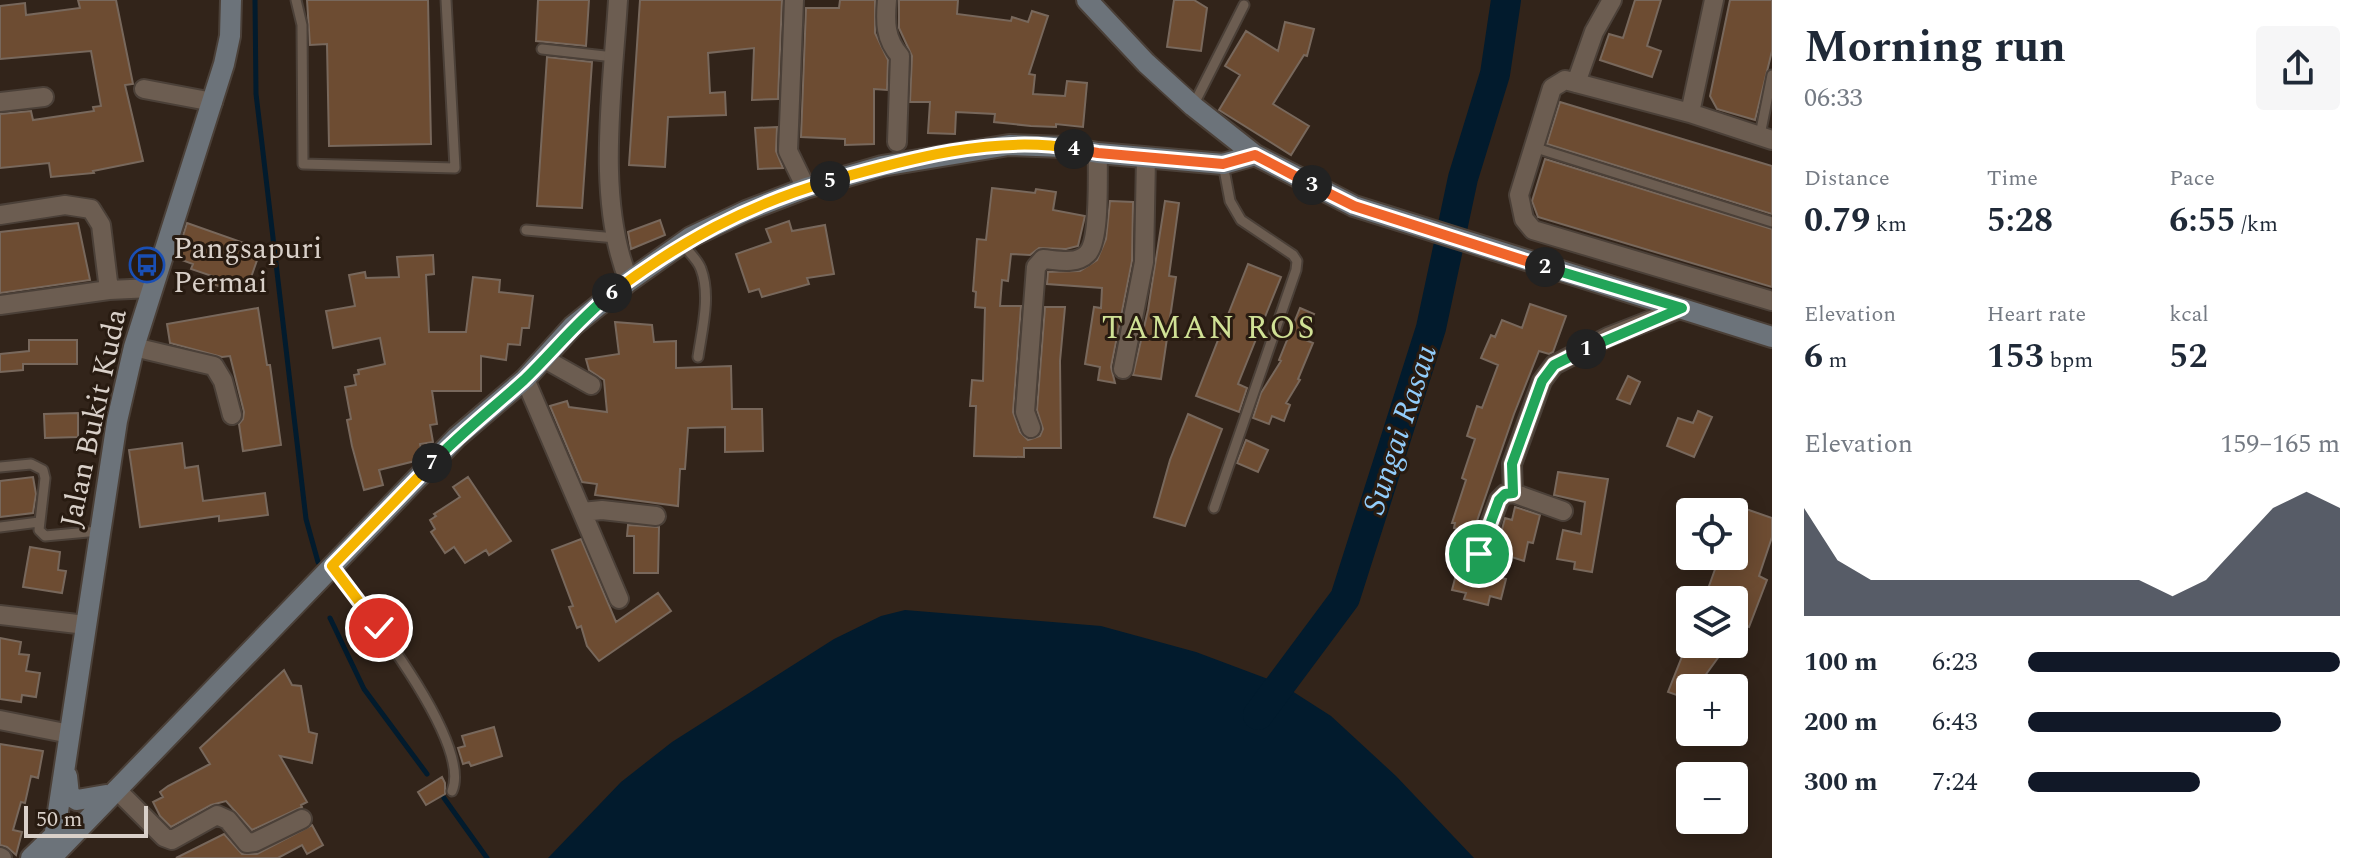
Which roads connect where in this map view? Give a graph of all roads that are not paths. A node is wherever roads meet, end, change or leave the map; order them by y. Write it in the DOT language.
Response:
graph roads {
  1 [pos="231,0"];
  2 [pos="296,0"];
  3 [pos="446,0"];
  4 [pos="618,0"];
  5 [pos="794,0"];
  6 [pos="887,0"];
  7 [pos="1612,0"];
  8 [pos="1714,0"];
  9 [pos="1099,5"];
  10 [pos="1244,5"];
  11 [pos="542,49"];
  12 [pos="614,57"];
  13 [pos="1772,75"];
  14 [pos="1576,83"];
  15 [pos="144,89"];
  16 [pos="44,97"];
  17 [pos="0,102"];
  18 [pos="213,102"];
  19 [pos="1193,106"];
  20 [pos="1690,113"];
  21 [pos="1766,138"];
  22 [pos="897,142"];
  23 [pos="1536,148"];
  24 [pos="1098,153"];
  25 [pos="1255,155"];
  26 [pos="1146,157"];
  27 [pos="1223,164"];
  28 [pos="806,188"];
  29 [pos="0,215"];
  30 [pos="1772,222"];
  31 [pos="526,230"];
  32 [pos="616,238"];
  33 [pos="682,244"];
  34 [pos="629,281"];
  35 [pos="152,288"];
  36 [pos="109,290"];
  37 [pos="1772,301"];
  38 [pos="0,305"];
  39 [pos="1682,308"];
  40 [pos="1772,337"];
  41 [pos="134,347"];
  42 [pos="698,357"];
  43 [pos="543,358"];
  44 [pos="1123,369"];
  45 [pos="525,379"];
  46 [pos="591,385"];
  47 [pos="232,415"];
  48 [pos="1031,428"];
  49 [pos="0,467"];
  50 [pos="1513,493"];
  51 [pos="1214,508"];
  52 [pos="1563,511"];
  53 [pos="582,512"];
  54 [pos="656,516"];
  55 [pos="39,522"];
  56 [pos="0,527"];
  57 [pos="99,531"];
  58 [pos="1479,554"];
  59 [pos="332,566"];
  60 [pos="619,599"];
  61 [pos="0,615"];
  62 [pos="86,625"];
  63 [pos="0,720"];
  64 [pos="70,734"];
  65 [pos="66,768"];
  66 [pos="114,789"];
  67 [pos="452,791"];
  68 [pos="302,819"];
  69 [pos="54,836"];
  70 [pos="31,858"];
  71 [pos="51,858"];
  1 -- 18 [label="street, Jalan Bukit Kuda"];
  2 -- 3 [label="lane"];
  4 -- 12 [label="street"];
  5 -- 28 [label="street"];
  6 -- 22 [label="street"];
  7 -- 14 [label="street"];
  8 -- 20 [label="street"];
  9 -- 19 [label="street"];
  10 -- 19 [label="lane"];
  11 -- 12 [label="lane"];
  12 -- 32 [label="street"];
  13 -- 21 [label="lane"];
  14 -- 20 [label="street"];
  14 -- 23 [label="street"];
  15 -- 18 [label="street"];
  16 -- 17 [label="street"];
  18 -- 35 [label="street, Jalan Bukit Kuda"];
  19 -- 25 [label="street"];
  20 -- 21 [label="street"];
  23 -- 30 [label="lane"];
  23 -- 37 [label="street"];
  24 -- 26 [label="street"];
  24 -- 28 [label="street"];
  24 -- 48 [label="street"];
  25 -- 27 [label="street"];
  25 -- 39 [label="street"];
  26 -- 27 [label="street"];
  26 -- 44 [label="street"];
  27 -- 51 [label="lane"];
  28 -- 33 [label="street"];
  29 -- 36 [label="street"];
  31 -- 32 [label="lane"];
  32 -- 34 [label="street"];
  33 -- 34 [label="street"];
  33 -- 42 [label="lane"];
  34 -- 43 [label="street"];
  35 -- 36 [label="street"];
  35 -- 41 [label="street, Jalan Bukit Kuda"];
  36 -- 38 [label="street"];
  39 -- 40 [label="street"];
  39 -- 50 [label="street"];
  41 -- 47 [label="street"];
  41 -- 57 [label="street, Jalan Bukit Kuda"];
  43 -- 45 [label="street"];
  43 -- 46 [label="street"];
  45 -- 53 [label="street"];
  45 -- 59 [label="street"];
  49 -- 55 [label="lane"];
  50 -- 52 [label="street"];
  50 -- 58 [label="street"];
  53 -- 54 [label="street"];
  53 -- 60 [label="street"];
  55 -- 56 [label="lane"];
  55 -- 57 [label="lane"];
  57 -- 62 [label="street, Jalan Bukit Kuda"];
  59 -- 66 [label="street"];
  59 -- 67 [label="lane"];
  61 -- 62 [label="street"];
  62 -- 64 [label="street, Jalan Bukit Kuda"];
  63 -- 64 [label="street"];
  64 -- 65 [label="street, Jalan Bukit Kuda"];
  65 -- 66 [label="street"];
  65 -- 69 [label="street, Jalan Bukit Kuda"];
  66 -- 68 [label="street"];
  66 -- 69 [label="street"];
  66 -- 71 [label="street"];
  69 -- 70 [label="street"];
  69 -- 71 [label="street, Jalan Bukit Kuda"];
}
